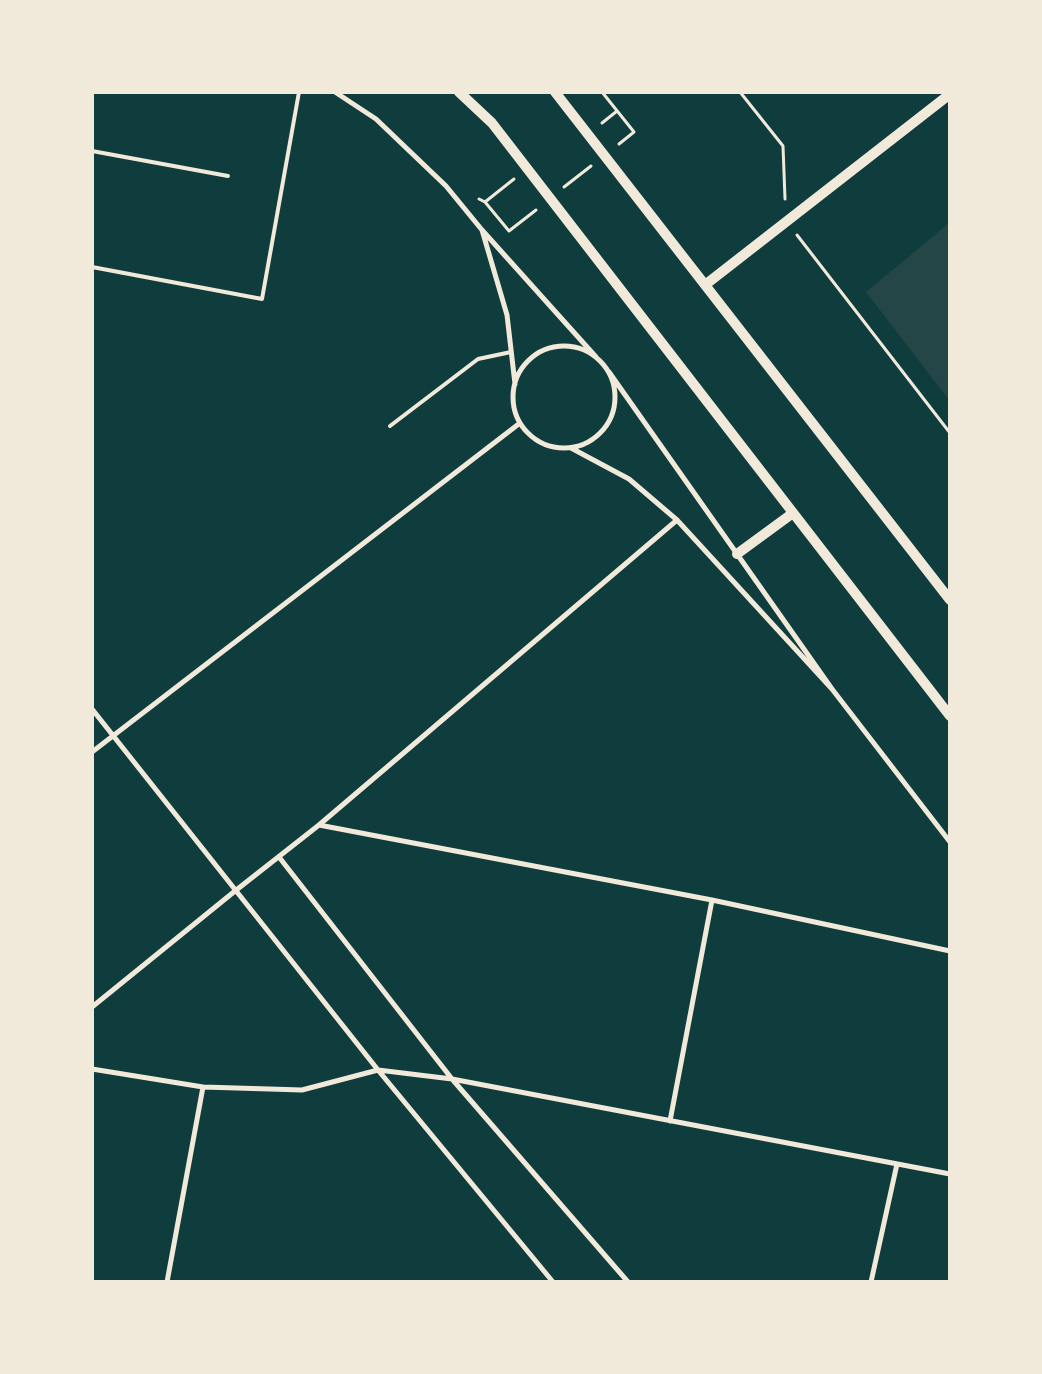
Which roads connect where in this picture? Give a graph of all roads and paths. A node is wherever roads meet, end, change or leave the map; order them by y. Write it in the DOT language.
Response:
graph roads {
  1 [pos="299,92"];
  2 [pos="335,92"];
  3 [pos="459,92"];
  4 [pos="556,92"];
  5 [pos="602,92"];
  6 [pos="740,92"];
  7 [pos="950,94"];
  8 [pos="618,144"];
  9 [pos="92,151"];
  10 [pos="595,163"];
  11 [pos="527,168"];
  12 [pos="228,176"];
  13 [pos="564,188"];
  14 [pos="540,206"];
  15 [pos="786,222"];
  16 [pos="482,230"];
  17 [pos="92,268"];
  18 [pos="705,285"];
  19 [pos="511,352"];
  20 [pos="596,357"];
  21 [pos="609,372"];
  22 [pos="515,384"];
  23 [pos="520,423"];
  24 [pos="390,426"];
  25 [pos="950,433"];
  26 [pos="571,448"];
  27 [pos="793,513"];
  28 [pos="677,520"];
  29 [pos="737,554"];
  30 [pos="950,600"];
  31 [pos="832,689"];
  32 [pos="92,709"];
  33 [pos="950,716"];
  34 [pos="113,736"];
  35 [pos="92,752"];
  36 [pos="319,826"];
  37 [pos="950,842"];
  38 [pos="279,857"];
  39 [pos="235,891"];
  40 [pos="712,900"];
  41 [pos="950,951"];
  42 [pos="92,1008"];
  43 [pos="92,1069"];
  44 [pos="378,1070"];
  45 [pos="452,1079"];
  46 [pos="203,1087"];
  47 [pos="670,1121"];
  48 [pos="897,1164"];
  49 [pos="950,1174"];
  50 [pos="167,1282"];
  51 [pos="553,1282"];
  52 [pos="628,1282"];
  53 [pos="871,1282"];
  1 -- 17 [label="lane"];
  2 -- 16 [label="street"];
  3 -- 11 [label="main road"];
  4 -- 18 [label="main road"];
  5 -- 8 [label="path"];
  6 -- 15 [label="path"];
  7 -- 15 [label="main road"];
  9 -- 12 [label="lane"];
  10 -- 13 [label="path"];
  11 -- 14 [label="path"];
  11 -- 27 [label="main road"];
  15 -- 18 [label="main road"];
  15 -- 25 [label="path"];
  16 -- 19 [label="street"];
  16 -- 20 [label="street"];
  18 -- 30 [label="main road"];
  19 -- 22 [label="street"];
  19 -- 24 [label="lane"];
  20 -- 21 [label="street"];
  20 -- 22 [label="street"];
  21 -- 26 [label="street"];
  21 -- 29 [label="street"];
  22 -- 23 [label="street"];
  23 -- 26 [label="street"];
  23 -- 34 [label="street"];
  26 -- 28 [label="street"];
  27 -- 29 [label="main road"];
  27 -- 33 [label="main road"];
  28 -- 31 [label="street"];
  28 -- 36 [label="street"];
  29 -- 31 [label="street"];
  31 -- 37 [label="street"];
  32 -- 34 [label="street"];
  34 -- 35 [label="street"];
  34 -- 39 [label="street"];
  36 -- 38 [label="street"];
  36 -- 40 [label="street"];
  38 -- 39 [label="street"];
  38 -- 45 [label="street"];
  39 -- 42 [label="street"];
  39 -- 44 [label="street"];
  40 -- 41 [label="street"];
  40 -- 47 [label="street"];
  43 -- 46 [label="street"];
  44 -- 45 [label="street"];
  44 -- 46 [label="street"];
  44 -- 51 [label="street"];
  45 -- 47 [label="street"];
  45 -- 52 [label="street"];
  46 -- 50 [label="street"];
  47 -- 48 [label="street"];
  48 -- 49 [label="street"];
  48 -- 53 [label="street"];
}
